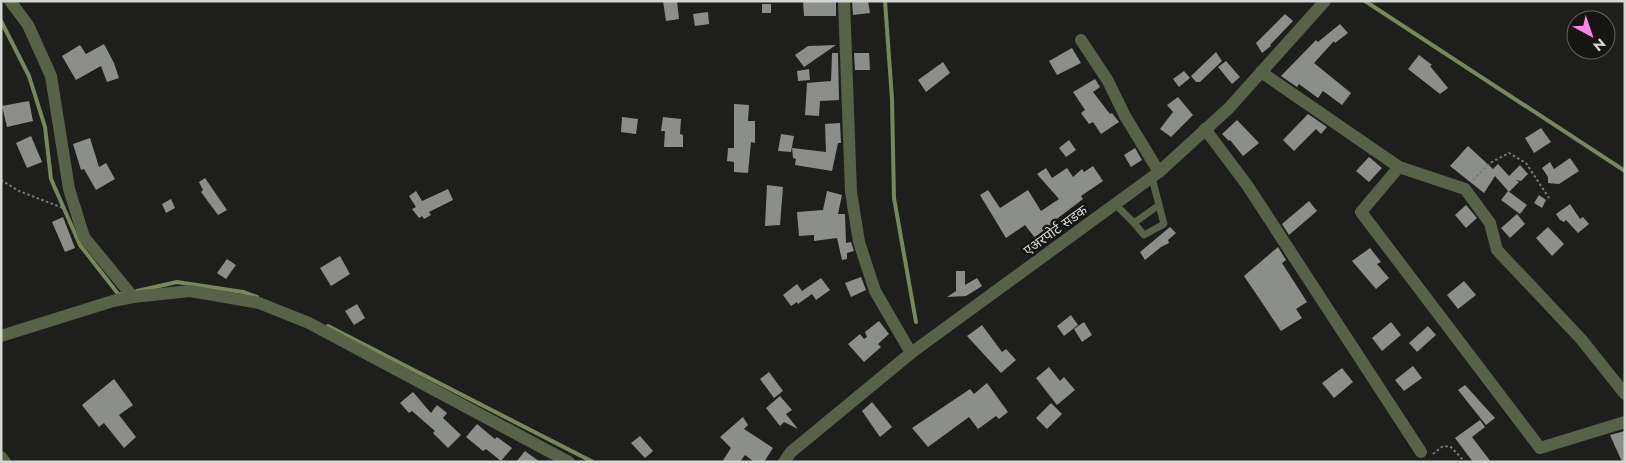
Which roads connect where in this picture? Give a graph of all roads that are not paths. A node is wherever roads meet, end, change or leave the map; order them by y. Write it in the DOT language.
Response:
graph roads {
  1 [pos="10,1"];
  2 [pos="844,1"];
  3 [pos="1325,1"];
  4 [pos="1081,40"];
  5 [pos="1261,72"];
  6 [pos="1205,129"];
  7 [pos="1399,167"];
  8 [pos="1156,175"];
  9 [pos="1115,204"];
  10 [pos="1159,205"];
  11 [pos="1134,223"];
  12 [pos="132,297"];
  13 [pos="1,336"];
  14 [pos="910,353"];
  15 [pos="1625,394"];
  16 [pos="1625,422"];
  17 [pos="1421,452"];
  18 [pos="1,457"];
  19 [pos="5,462"];
  20 [pos="569,462"];
  21 [pos="784,462"];
  1 -- 12 [label="street"];
  2 -- 14 [label="street"];
  3 -- 5 [label="street, एअरपोर्ट सडक"];
  4 -- 8 [label="street"];
  5 -- 6 [label="street, एअरपोर्ट सडक"];
  5 -- 7 [label="street"];
  6 -- 8 [label="street, एअरपोर्ट सडक"];
  6 -- 17 [label="street"];
  7 -- 15 [label="street"];
  7 -- 16 [label="street"];
  8 -- 9 [label="street, एअरपोर्ट सडक"];
  8 -- 10 [label="lane"];
  9 -- 11 [label="lane"];
  9 -- 14 [label="street, एअरपोर्ट सडक"];
  10 -- 11 [label="lane"];
  10 -- 11 [label="lane"];
  12 -- 13 [label="street"];
  12 -- 20 [label="street"];
  14 -- 21 [label="street, एअरपोर्ट सडक"];
  18 -- 19 [label="street"];
}
